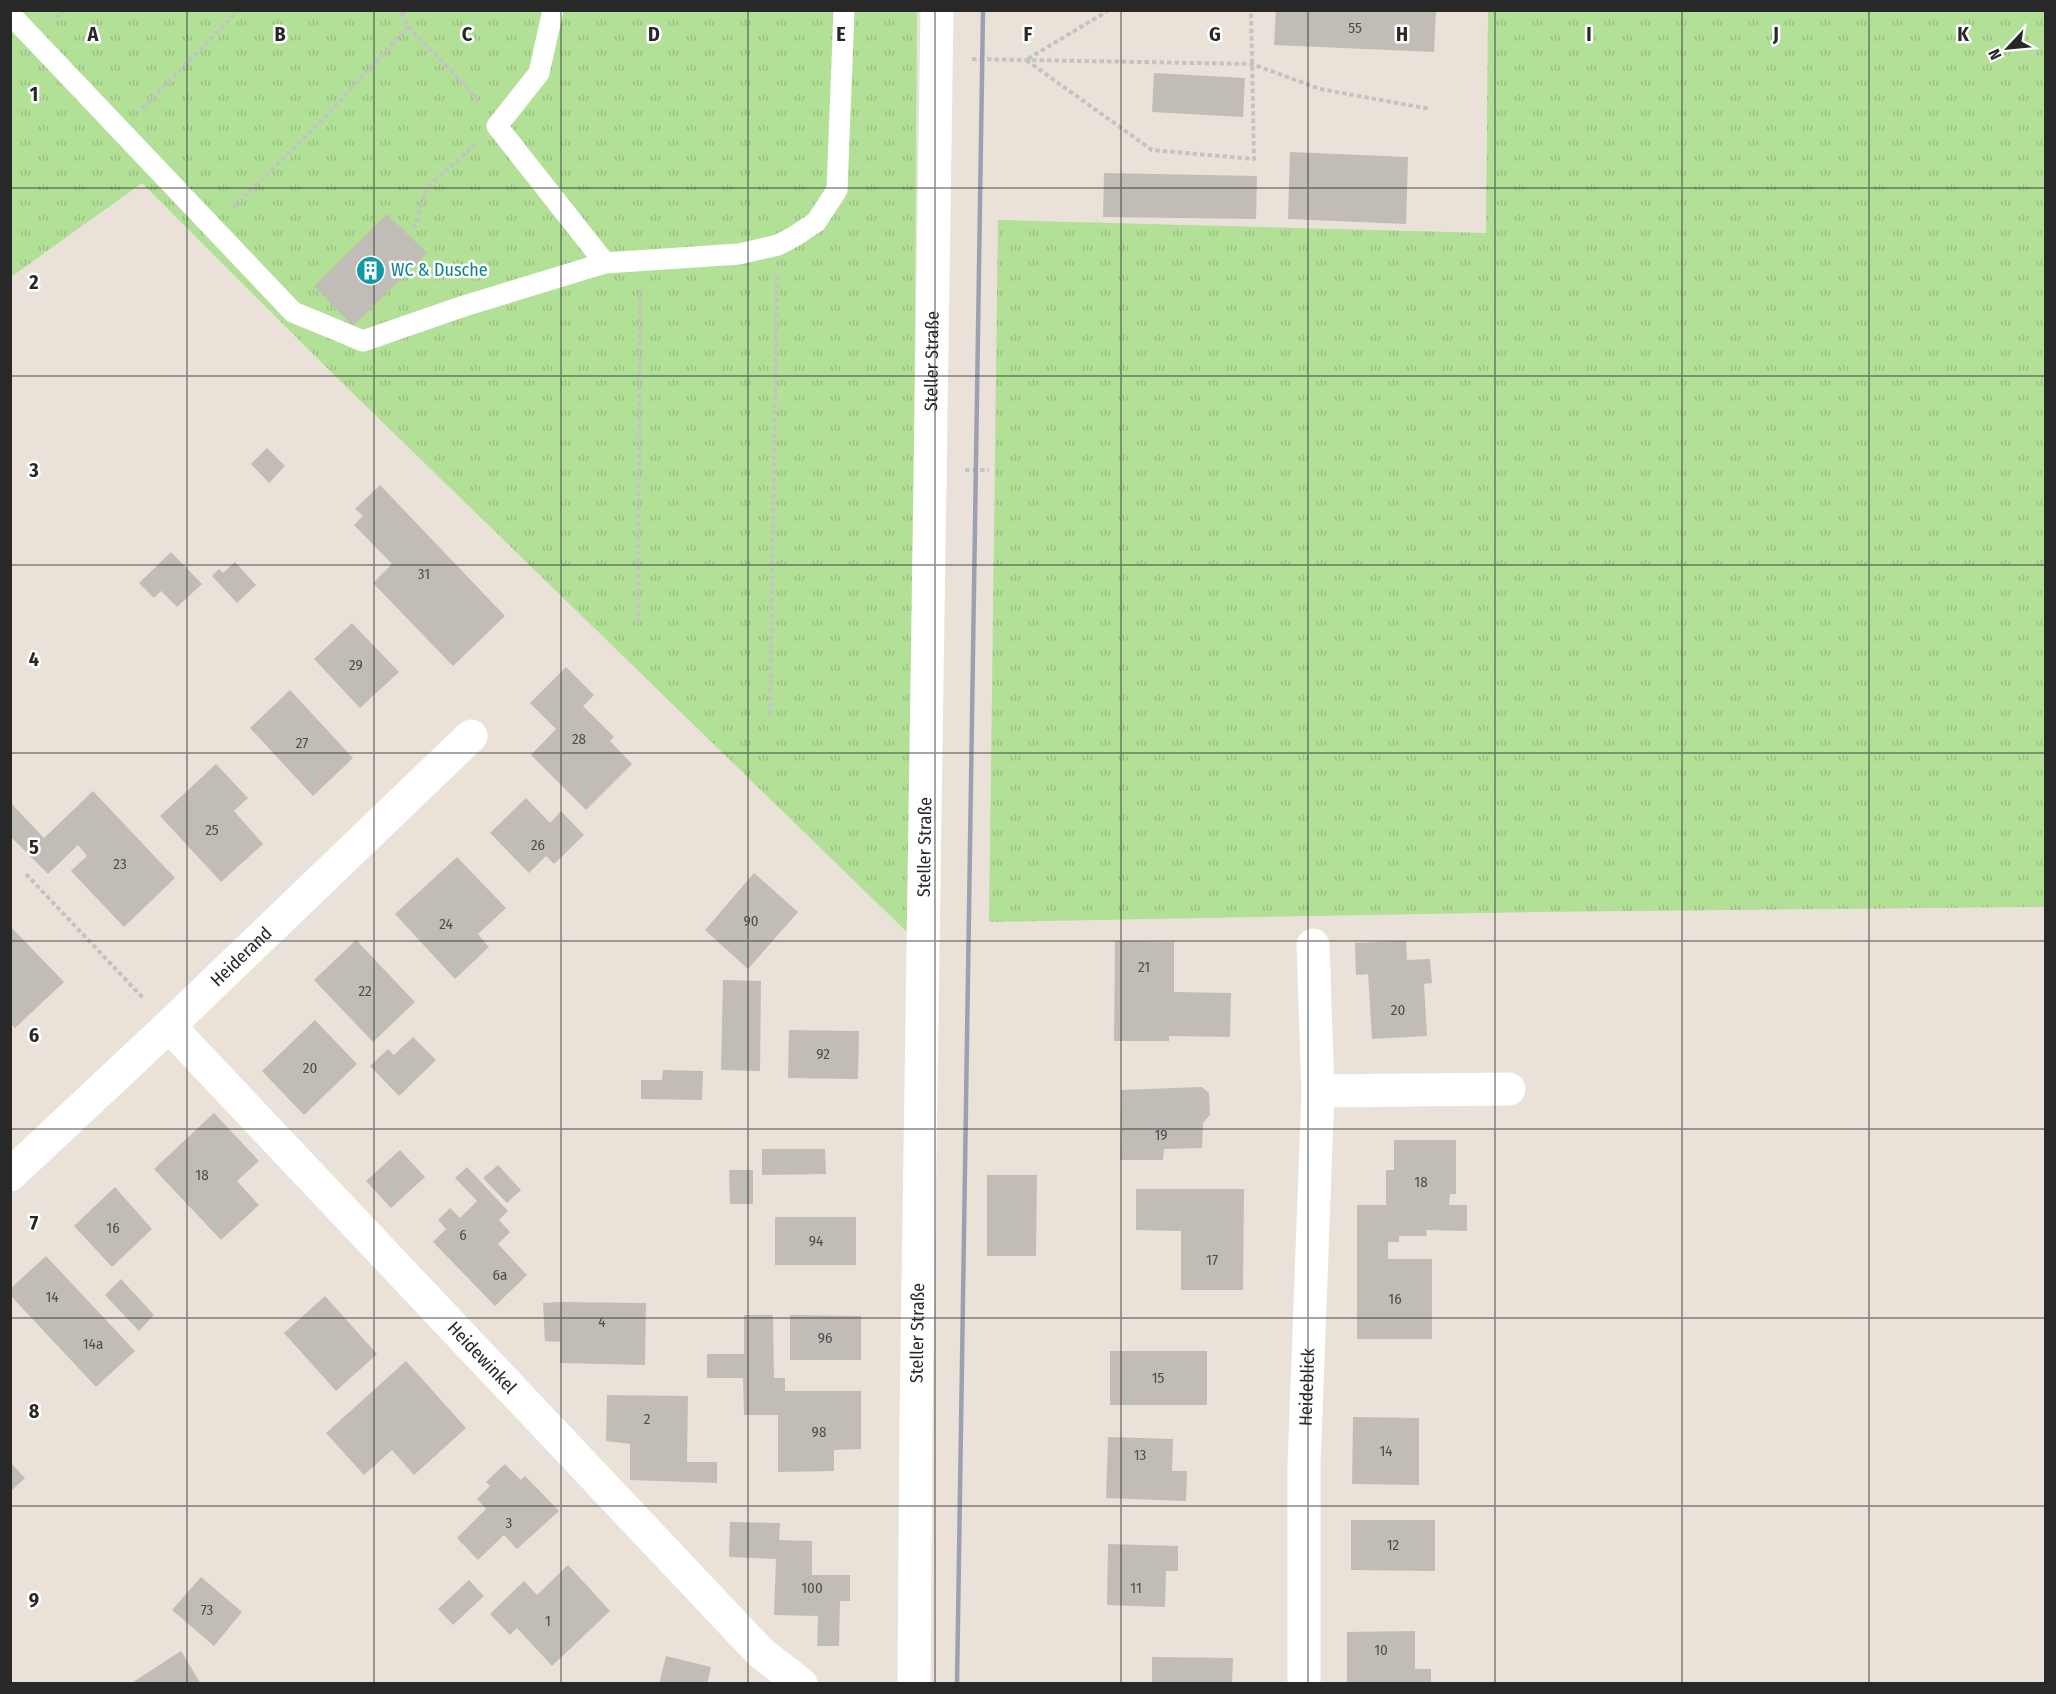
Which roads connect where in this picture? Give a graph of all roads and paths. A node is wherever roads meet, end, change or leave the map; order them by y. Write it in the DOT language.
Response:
graph roads {
  1 [pos="238,10"];
  2 [pos="401,10"];
  3 [pos="553,10"];
  4 [pos="844,10"];
  5 [pos="937,10"];
  6 [pos="1109,10"];
  7 [pos="1251,10"];
  8 [pos="10,14"];
  9 [pos="408,27"];
  10 [pos="937,55"];
  11 [pos="1026,60"];
  12 [pos="1252,64"];
  13 [pos="1430,109"];
  14 [pos="497,126"];
  15 [pos="121,131"];
  16 [pos="213,228"];
  17 [pos="414,229"];
  18 [pos="778,245"];
  19 [pos="640,260"];
  20 [pos="604,263"];
  21 [pos="638,623"];
  22 [pos="770,715"];
  23 [pos="471,736"];
  24 [pos="26,874"];
  25 [pos="1313,945"];
  26 [pos="169,1026"];
  27 [pos="1509,1089"];
  28 [pos="1318,1091"];
  29 [pos="10,1175"];
  30 [pos="801,1683"];
  31 [pos="914,1683"];
  32 [pos="1304,1683"];
  1 -- 15 [label="path"];
  2 -- 9 [label="path"];
  3 -- 14 [label="lane"];
  4 -- 18 [label="lane"];
  5 -- 10 [label="street, Steller Straße"];
  6 -- 11 [label="path"];
  7 -- 12 [label="path"];
  8 -- 15 [label="lane"];
  9 -- 14 [label="path"];
  9 -- 16 [label="path"];
  10 -- 11 [label="path"];
  10 -- 31 [label="street, Steller Straße"];
  11 -- 12 [label="path"];
  11 -- 12 [label="path"];
  12 -- 13 [label="path"];
  14 -- 17 [label="path"];
  14 -- 20 [label="lane"];
  15 -- 16 [label="lane"];
  16 -- 20 [label="lane"];
  18 -- 19 [label="lane"];
  18 -- 22 [label="path"];
  19 -- 20 [label="lane"];
  19 -- 21 [label="path"];
  23 -- 26 [label="street, Heiderand"];
  24 -- 26 [label="path"];
  25 -- 28 [label="street, Heideblick"];
  26 -- 29 [label="street, Heiderand"];
  26 -- 30 [label="street, Heidewinkel"];
  27 -- 28 [label="street"];
  28 -- 32 [label="street, Heideblick"];
}
